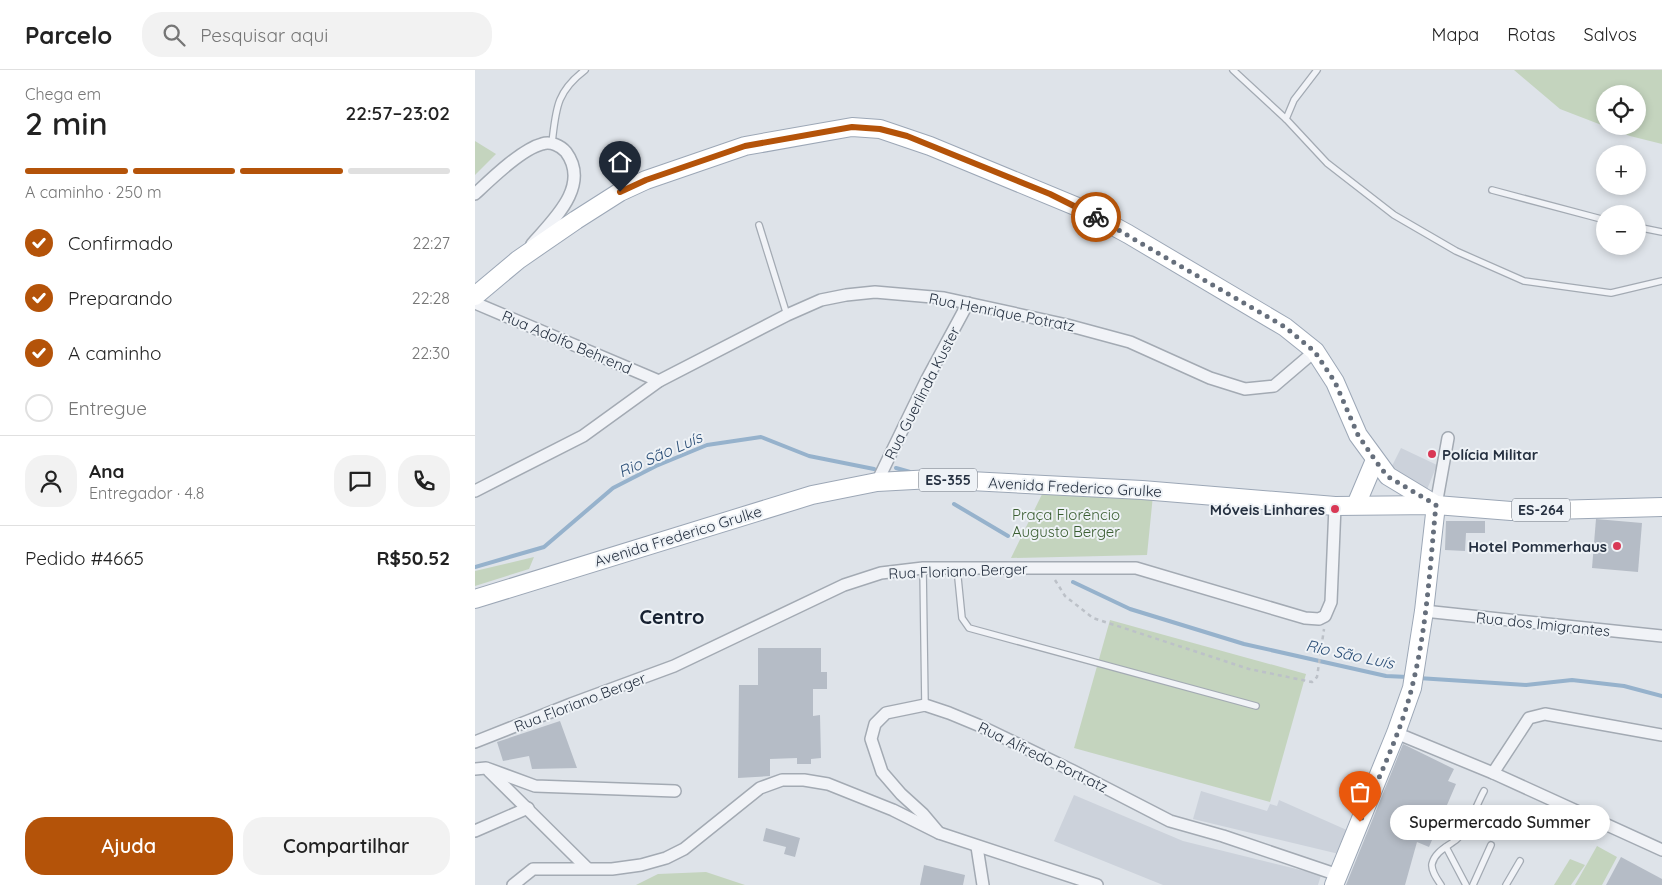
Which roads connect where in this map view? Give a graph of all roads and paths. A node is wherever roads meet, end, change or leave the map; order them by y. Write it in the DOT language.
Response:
graph roads {
  1 [pos="585,70"];
  2 [pos="1233,70"];
  3 [pos="1317,70"];
  4 [pos="1286,119"];
  5 [pos="552,143"];
  6 [pos="1492,190"];
  7 [pos="475,194"];
  8 [pos="1596,218"];
  9 [pos="759,225"];
  10 [pos="1646,229"];
  11 [pos="1662,232"];
  12 [pos="518,260"];
  13 [pos="1662,281"];
  14 [pos="475,296"];
  15 [pos="475,303"];
  16 [pos="968,304"];
  17 [pos="787,315"];
  18 [pos="1315,352"];
  19 [pos="659,381"];
  20 [pos="1448,438"];
  21 [pos="1375,460"];
  22 [pos="877,482"];
  23 [pos="475,491"];
  24 [pos="1356,504"];
  25 [pos="1436,505"];
  26 [pos="1335,506"];
  27 [pos="1662,507"];
  28 [pos="923,568"];
  29 [pos="957,568"];
  30 [pos="1047,568"];
  31 [pos="475,599"];
  32 [pos="1425,611"];
  33 [pos="1325,616"];
  34 [pos="1662,636"];
  35 [pos="925,705"];
  36 [pos="1256,706"];
  37 [pos="1396,733"];
  38 [pos="1662,735"];
  39 [pos="475,742"];
  40 [pos="475,762"];
  41 [pos="481,768"];
  42 [pos="1493,773"];
  43 [pos="675,790"];
  44 [pos="1484,790"];
  45 [pos="528,808"];
  46 [pos="475,831"];
  47 [pos="939,833"];
  48 [pos="1491,846"];
  49 [pos="977,847"];
  50 [pos="1446,847"];
  51 [pos="1662,850"];
  52 [pos="1520,861"];
  53 [pos="587,868"];
  54 [pos="1336,880"];
  55 [pos="513,885"];
  56 [pos="983,885"];
  57 [pos="1097,885"];
  58 [pos="1441,885"];
  59 [pos="1466,885"];
  60 [pos="1473,885"];
  61 [pos="1506,885"];
  1 -- 5 [label="lane"];
  2 -- 4 [label="lane"];
  3 -- 4 [label="lane"];
  4 -- 13 [label="lane"];
  5 -- 7 [label="street"];
  5 -- 12 [label="street"];
  6 -- 8 [label="lane"];
  9 -- 17 [label="lane"];
  10 -- 11 [label="lane"];
  12 -- 14 [label="main road"];
  12 -- 18 [label="main road"];
  15 -- 19 [label="street, Rua Adolfo Behrend"];
  16 -- 17 [label="street, Rua Henrique Potratz"];
  16 -- 18 [label="street, Rua Henrique Potratz"];
  16 -- 22 [label="street, Rua Guerlinda Kuster"];
  17 -- 19 [label="street, Rua Henrique Potratz"];
  18 -- 21 [label="main road"];
  19 -- 23 [label="street, Rua Henrique Potratz"];
  20 -- 25 [label="street"];
  21 -- 24 [label="main road"];
  21 -- 25 [label="main road"];
  22 -- 26 [label="main road, Avenida Frederico Grulke / ES-355"];
  22 -- 31 [label="main road, Avenida Frederico Grulke / ES-355"];
  24 -- 25 [label="main road, Avenida Frederico Grulke / ES-355"];
  24 -- 26 [label="main road, Avenida Frederico Grulke / ES-355"];
  25 -- 27 [label="main road, Avenida Frederico Grulke / ES-264"];
  25 -- 32 [label="main road"];
  26 -- 33 [label="street"];
  28 -- 29 [label="street, Rua Floriano Berger"];
  28 -- 35 [label="lane"];
  28 -- 39 [label="street, Rua Floriano Berger"];
  29 -- 30 [label="street, Rua Floriano Berger"];
  29 -- 36 [label="lane"];
  30 -- 33 [label="street, Rua Floriano Berger"];
  30 -- 33 [label="path"];
  32 -- 34 [label="street, Rua dos Imigrantes"];
  32 -- 37 [label="main road"];
  35 -- 47 [label="street"];
  35 -- 54 [label="street, Rua Alfredo Portratz"];
  37 -- 42 [label="street"];
  37 -- 54 [label="main road"];
  38 -- 42 [label="street"];
  40 -- 41 [label="street"];
  41 -- 43 [label="street"];
  41 -- 45 [label="street"];
  42 -- 51 [label="street"];
  44 -- 50 [label="lane"];
  45 -- 46 [label="street"];
  45 -- 53 [label="street"];
  47 -- 49 [label="street"];
  47 -- 53 [label="street"];
  48 -- 60 [label="lane"];
  49 -- 56 [label="street"];
  49 -- 57 [label="street"];
  50 -- 58 [label="lane"];
  50 -- 59 [label="lane"];
  52 -- 61 [label="lane"];
  53 -- 55 [label="street"];
}
